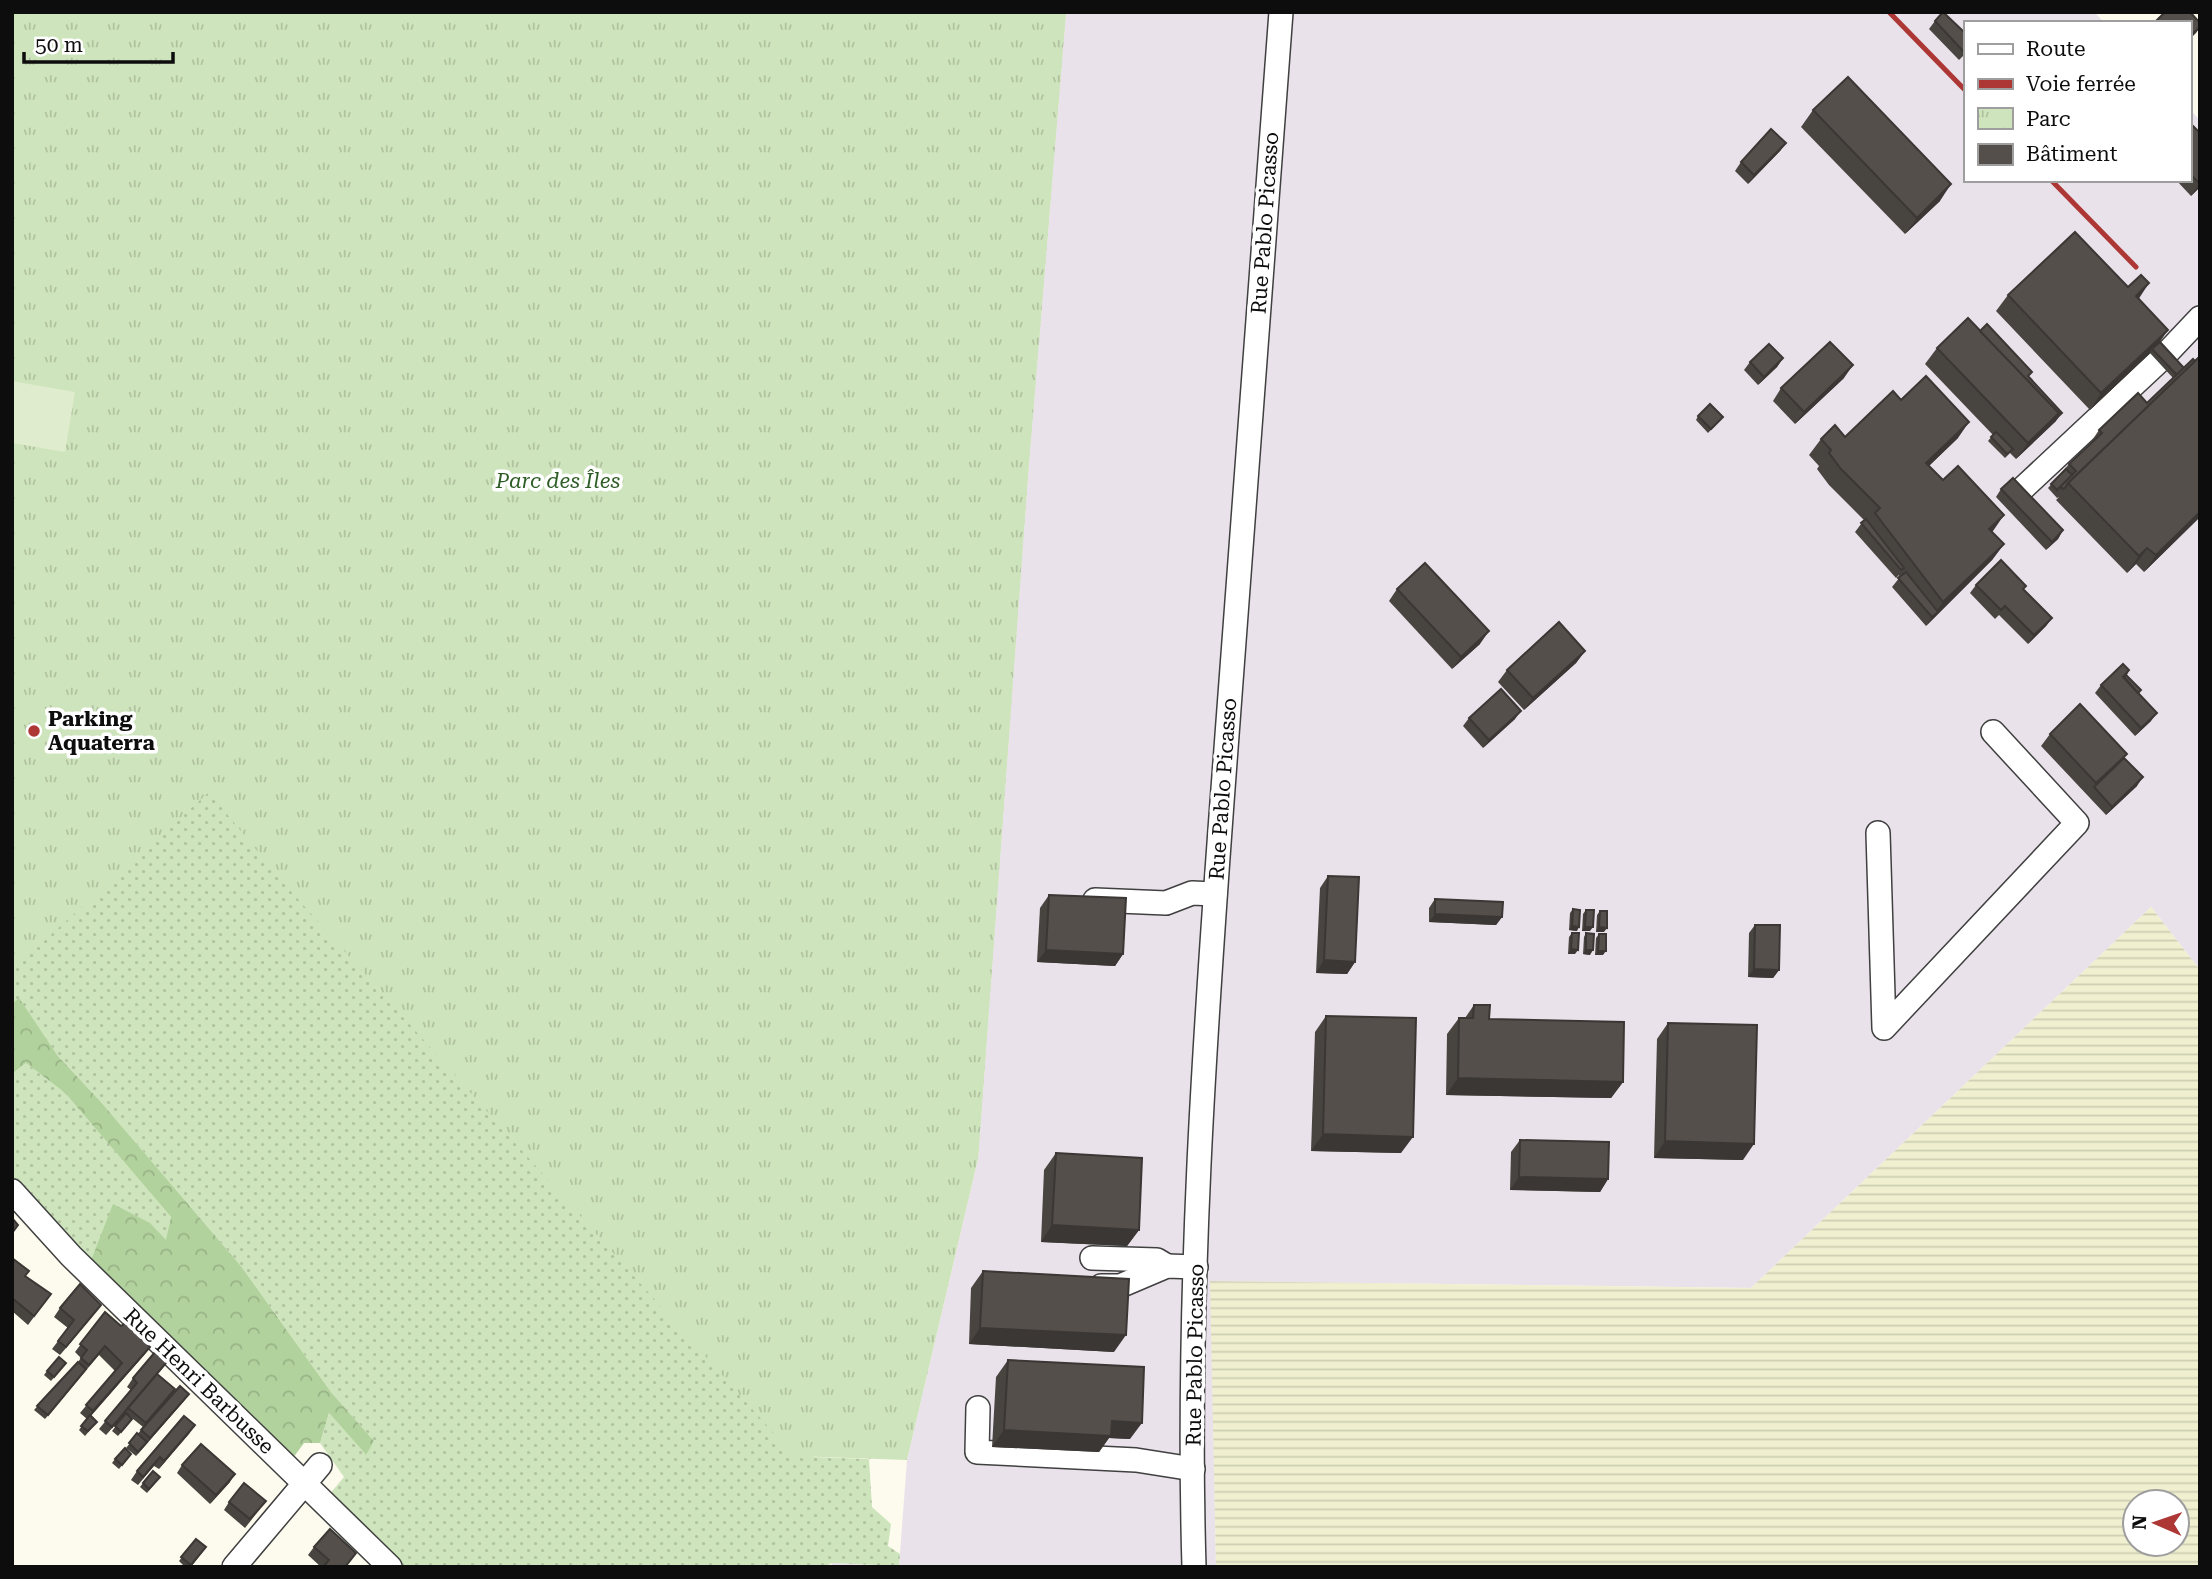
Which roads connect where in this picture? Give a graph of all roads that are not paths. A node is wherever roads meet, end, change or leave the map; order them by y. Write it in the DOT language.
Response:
graph roads {
  1 [pos="1281,12"];
  2 [pos="2200,318"];
  3 [pos="2020,491"];
  4 [pos="1993,732"];
  5 [pos="1878,833"];
  6 [pos="1215,894"];
  7 [pos="1074,899"];
  8 [pos="12,1191"];
  9 [pos="1092,1258"];
  10 [pos="1167,1266"];
  11 [pos="1196,1267"];
  12 [pos="1080,1285"];
  13 [pos="978,1408"];
  14 [pos="320,1465"];
  15 [pos="1193,1469"];
  16 [pos="305,1483"];
  17 [pos="234,1567"];
  18 [pos="390,1567"];
  19 [pos="1194,1567"];
  1 -- 6 [label="street, Rue Pablo Picasso"];
  2 -- 3 [label="street"];
  4 -- 5 [label="street"];
  6 -- 7 [label="street"];
  6 -- 11 [label="street, Rue Pablo Picasso"];
  8 -- 16 [label="street, Rue Henri Barbusse"];
  9 -- 10 [label="street"];
  10 -- 11 [label="street"];
  10 -- 12 [label="street"];
  11 -- 15 [label="street, Rue Pablo Picasso"];
  13 -- 15 [label="street"];
  14 -- 16 [label="street"];
  15 -- 19 [label="street, Rue Pablo Picasso"];
  16 -- 17 [label="street"];
  16 -- 18 [label="street, Rue Henri Barbusse"];
}
